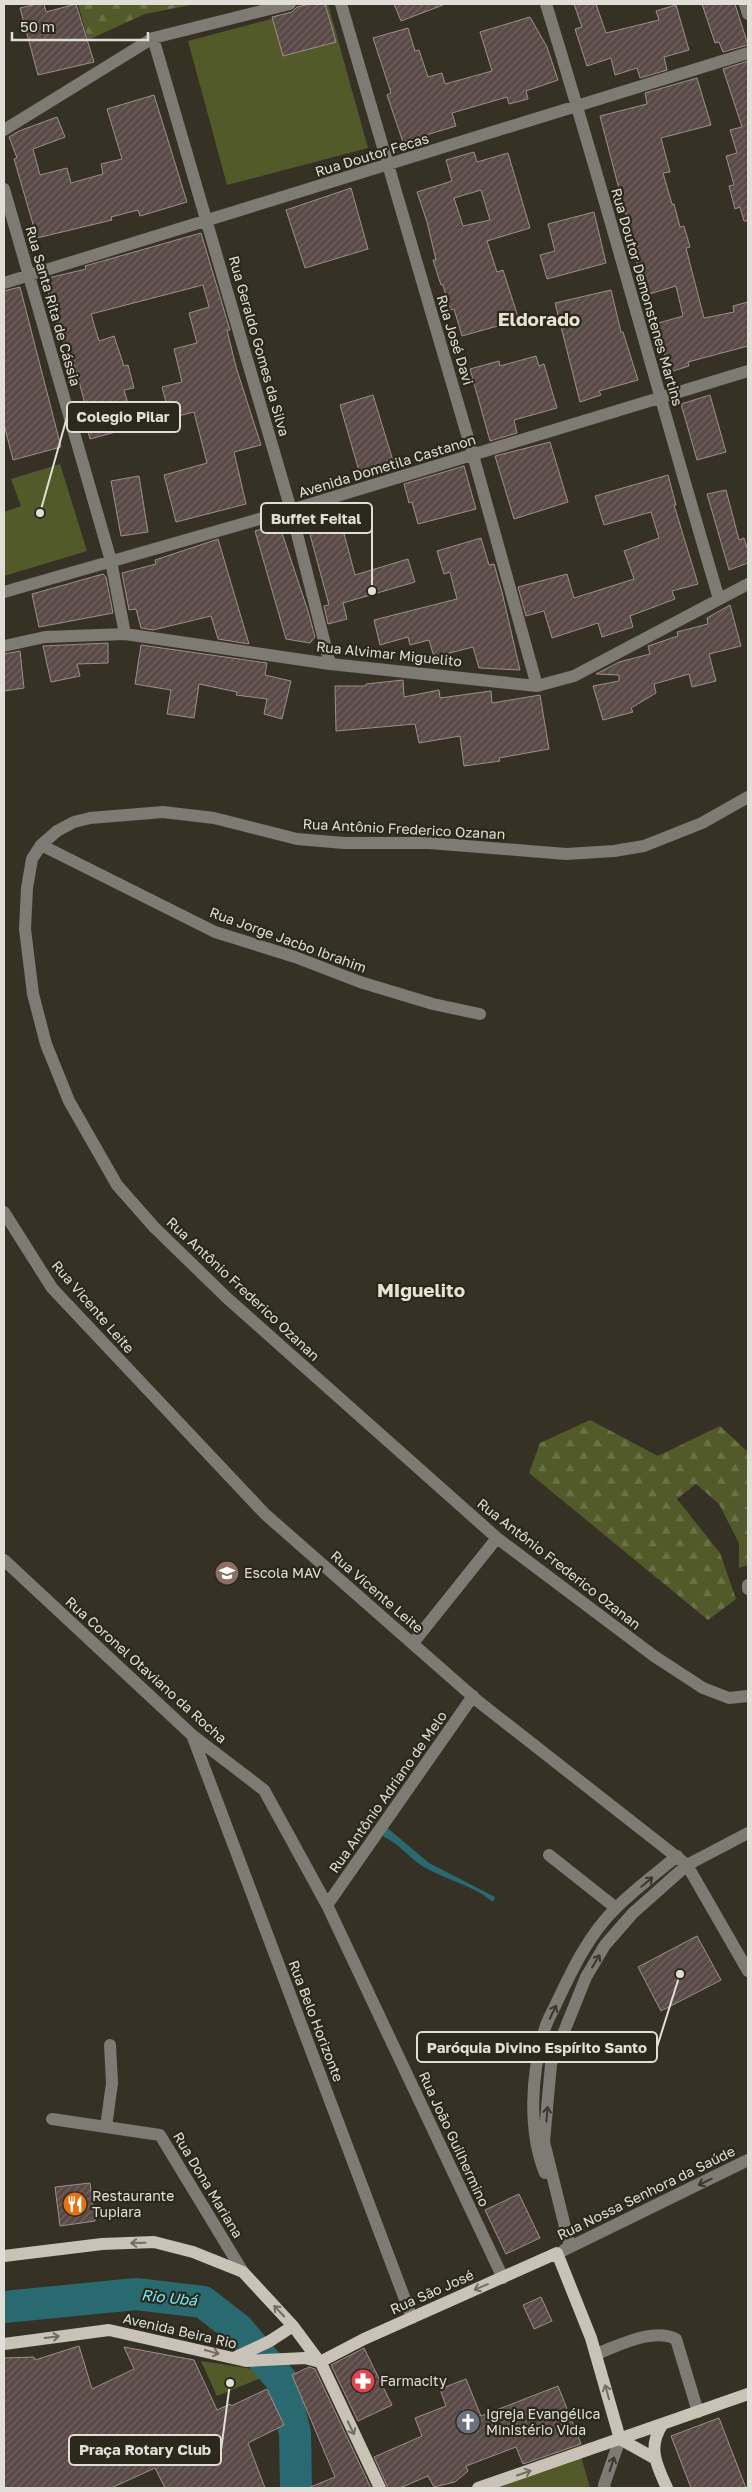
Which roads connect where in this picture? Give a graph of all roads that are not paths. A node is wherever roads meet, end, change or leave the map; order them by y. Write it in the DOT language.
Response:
graph roads {
  1 [pos="290,4"];
  2 [pos="341,4"];
  3 [pos="546,4"];
  4 [pos="745,4"];
  5 [pos="748,14"];
  6 [pos="154,38"];
  7 [pos="748,53"];
  8 [pos="577,105"];
  9 [pos="4,130"];
  10 [pos="387,167"];
  11 [pos="4,189"];
  12 [pos="206,219"];
  13 [pos="28,276"];
  14 [pos="4,283"];
  15 [pos="748,371"];
  16 [pos="659,398"];
  17 [pos="473,455"];
  18 [pos="291,510"];
  19 [pos="112,561"];
  20 [pos="748,584"];
  21 [pos="4,592"];
  22 [pos="719,599"];
  23 [pos="125,634"];
  24 [pos="4,646"];
  25 [pos="330,664"];
  26 [pos="538,686"];
  27 [pos="748,797"];
  28 [pos="41,846"];
  29 [pos="480,1014"];
  30 [pos="4,1212"];
  31 [pos="497,1538"];
  32 [pos="4,1560"];
  33 [pos="748,1585"];
  34 [pos="748,1589"];
  35 [pos="413,1644"];
  36 [pos="473,1696"];
  37 [pos="748,1696"];
  38 [pos="192,1735"];
  39 [pos="748,1833"];
  40 [pos="549,1855"];
  41 [pos="677,1856"];
  42 [pos="687,1865"];
  43 [pos="327,1905"];
  44 [pos="616,1908"];
  45 [pos="748,1972"];
  46 [pos="110,2045"];
  47 [pos="52,2119"];
  48 [pos="106,2127"];
  49 [pos="748,2160"];
  50 [pos="560,2210"];
  51 [pos="570,2247"];
  52 [pos="557,2253"];
  53 [pos="4,2256"];
  54 [pos="243,2272"];
  55 [pos="503,2278"];
  56 [pos="412,2318"];
  57 [pos="293,2326"];
  58 [pos="4,2344"];
  59 [pos="596,2354"];
  60 [pos="240,2358"];
  61 [pos="320,2362"];
  62 [pos="748,2394"];
  63 [pos="698,2412"];
  64 [pos="662,2426"];
  65 [pos="620,2439"];
  66 [pos="654,2458"];
  67 [pos="380,2488"];
  68 [pos="478,2488"];
  69 [pos="605,2488"];
  70 [pos="667,2488"];
  1 -- 6 [label="street"];
  2 -- 10 [label="street, Rua José Davi"];
  3 -- 8 [label="street, Rua Doutor Demonstenes Martins"];
  4 -- 5 [label="street"];
  6 -- 9 [label="street"];
  6 -- 12 [label="street, Rua Geraldo Gomes da Silva"];
  7 -- 8 [label="street, Rua Doutor Fecas"];
  8 -- 10 [label="street, Rua Doutor Fecas"];
  8 -- 16 [label="street, Rua Doutor Demonstenes Martins"];
  10 -- 12 [label="street, Rua Doutor Fecas"];
  10 -- 17 [label="street, Rua José Davi"];
  11 -- 13 [label="street, Rua Santa Rita de Cássia"];
  12 -- 13 [label="street, Rua Doutor Fecas"];
  12 -- 18 [label="street, Rua Geraldo Gomes da Silva"];
  13 -- 14 [label="street, Rua Doutor Fecas"];
  13 -- 19 [label="street, Rua Santa Rita de Cássia"];
  15 -- 16 [label="street, Avenida Dometila Castanon"];
  16 -- 17 [label="street, Avenida Dometila Castanon"];
  16 -- 22 [label="street, Rua Doutor Demonstenes Martins"];
  17 -- 18 [label="street, Avenida Dometila Castanon"];
  17 -- 26 [label="street, Rua José Davi"];
  18 -- 19 [label="street, Avenida Dometila Castanon"];
  18 -- 25 [label="street, Rua Geraldo Gomes da Silva"];
  19 -- 21 [label="street, Avenida Dometila Castanon"];
  19 -- 23 [label="street, Rua Santa Rita de Cássia"];
  20 -- 22 [label="street, Rua Alvimar Miguelito"];
  22 -- 26 [label="street, Rua Alvimar Miguelito"];
  23 -- 24 [label="street, Rua Alvimar Miguelito"];
  23 -- 25 [label="street, Rua Alvimar Miguelito"];
  25 -- 26 [label="street, Rua Alvimar Miguelito"];
  27 -- 28 [label="street, Rua Antônio Frederico Ozanan"];
  28 -- 29 [label="street, Rua Jorge Jacbo Ibrahim"];
  28 -- 31 [label="street, Rua Antônio Frederico Ozanan"];
  30 -- 35 [label="street, Rua Vicente Leite"];
  31 -- 35 [label="street"];
  31 -- 37 [label="street, Rua Antônio Frederico Ozanan"];
  32 -- 38 [label="street, Rua Coronel Otaviano da Rocha"];
  33 -- 34 [label="street"];
  35 -- 36 [label="street, Rua Vicente Leite"];
  36 -- 41 [label="street, Rua Vicente Leite"];
  36 -- 43 [label="street, Rua Antônio Adriano de Melo"];
  38 -- 43 [label="street, Rua Coronel Otaviano da Rocha"];
  38 -- 56 [label="street, Rua Belo Horizonte"];
  39 -- 42 [label="street"];
  40 -- 44 [label="street"];
  41 -- 42 [label="street, Rua Vicente Leite"];
  44 -- 41 [label="street, one-way"];
  42 -- 45 [label="street, Rua Vicente Leite"];
  50 -- 42 [label="street, one-way"];
  43 -- 55 [label="street, Rua João Guilhermino"];
  50 -- 44 [label="street, one-way"];
  46 -- 48 [label="street"];
  47 -- 48 [label="street, Rua Dona Mariana"];
  48 -- 54 [label="street, Rua Dona Mariana"];
  49 -- 51 [label="street, Rua Nossa Senhora da Saúde, one-way"];
  50 -- 51 [label="street"];
  51 -- 52 [label="street, Rua Nossa Senhora da Saúde"];
  52 -- 55 [label="main road, Rua São José"];
  52 -- 59 [label="main road"];
  54 -- 53 [label="main road, one-way"];
  57 -- 54 [label="main road, one-way"];
  55 -- 56 [label="main road, Rua São José, one-way"];
  56 -- 61 [label="main road, Rua São José"];
  57 -- 60 [label="main road"];
  57 -- 61 [label="main road"];
  58 -- 60 [label="main road, Avenida Beira Rio, one-way"];
  59 -- 63 [label="street"];
  65 -- 59 [label="main road, one-way"];
  60 -- 61 [label="main road, Avenida Beira Rio"];
  61 -- 67 [label="main road, one-way"];
  62 -- 63 [label="main road"];
  63 -- 64 [label="main road"];
  64 -- 65 [label="main road"];
  64 -- 66 [label="main road"];
  65 -- 66 [label="main road"];
  68 -- 65 [label="main road, one-way"];
  69 -- 65 [label="street, one-way"];
  66 -- 70 [label="main road"];
}
